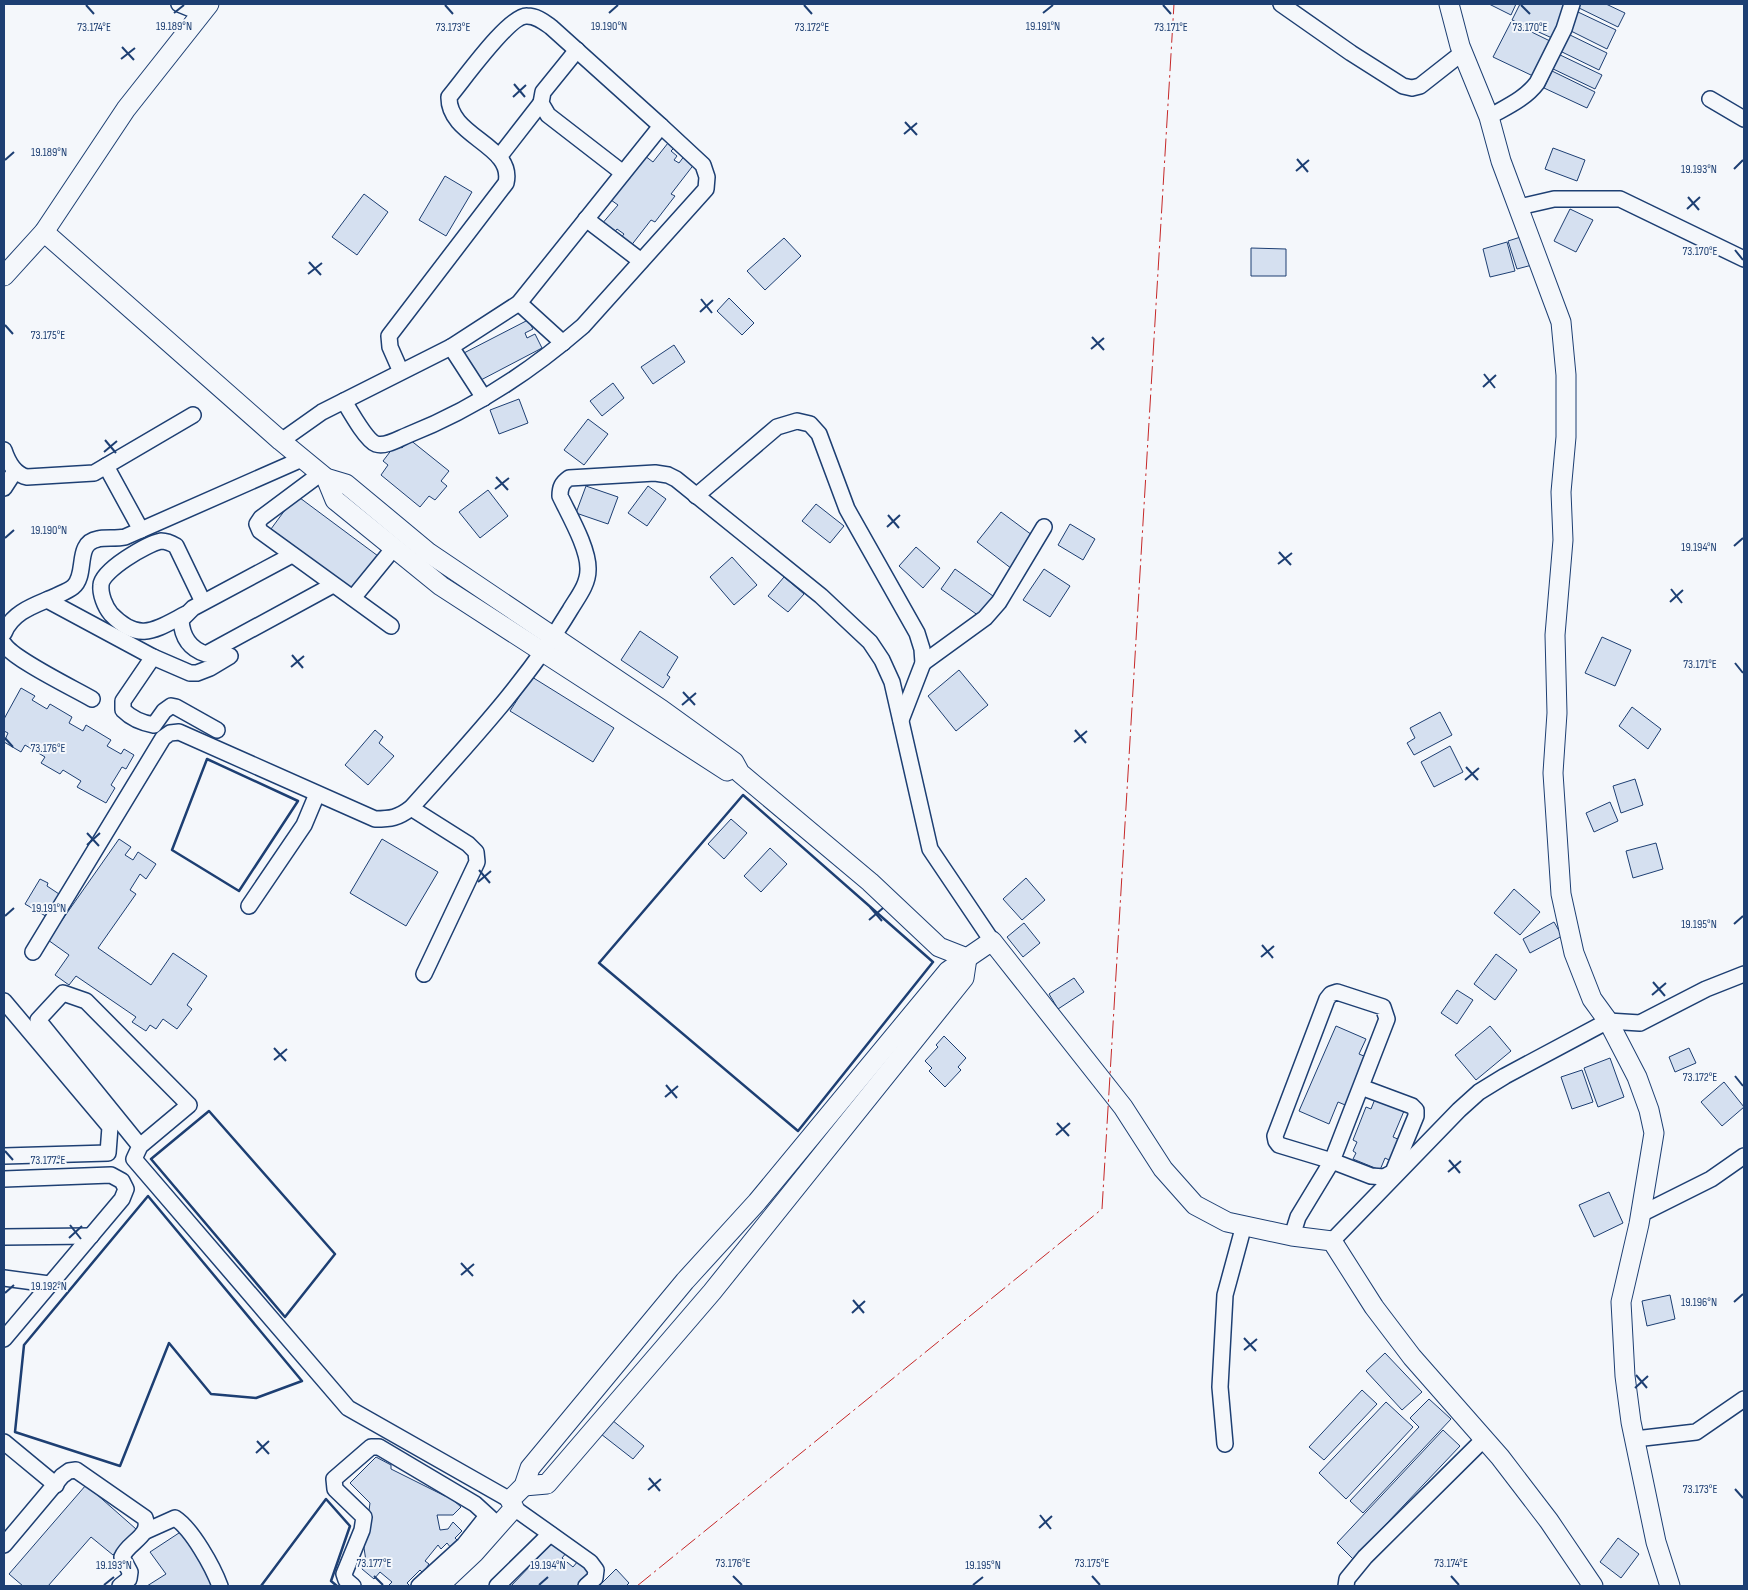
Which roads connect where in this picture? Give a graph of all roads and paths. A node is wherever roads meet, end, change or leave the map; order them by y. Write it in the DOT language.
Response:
graph roads {
  1 [pos="179,4"];
  2 [pos="1281,4"];
  3 [pos="1449,4"];
  4 [pos="1572,4"];
  5 [pos="205,8"];
  6 [pos="577,50"];
  7 [pos="1462,53"];
  8 [pos="1710,99"];
  9 [pos="541,103"];
  10 [pos="1489,117"];
  11 [pos="1744,119"];
  12 [pos="661,126"];
  13 [pos="499,157"];
  14 [pos="623,173"];
  15 [pos="1519,207"];
  16 [pos="586,219"];
  17 [pos="44,232"];
  18 [pos="1744,259"];
  19 [pos="641,261"];
  20 [pos="4,276"];
  21 [pos="519,303"];
  22 [pos="563,343"];
  23 [pos="451,347"];
  24 [pos="401,372"];
  25 [pos="484,398"];
  26 [pos="344,401"];
  27 [pos="193,415"];
  28 [pos="281,441"];
  29 [pos="4,450"];
  30 [pos="302,459"];
  31 [pos="106,466"];
  32 [pos="16,472"];
  33 [pos="323,476"];
  34 [pos="4,488"];
  35 [pos="696,496"];
  36 [pos="1044,527"];
  37 [pos="141,530"];
  38 [pos="393,549"];
  39 [pos="292,555"];
  40 [pos="454,571"];
  41 [pos="333,585"];
  42 [pos="441,586"];
  43 [pos="353,598"];
  44 [pos="46,600"];
  45 [pos="203,602"];
  46 [pos="10,613"];
  47 [pos="186,614"];
  48 [pos="391,626"];
  49 [pos="4,633"];
  50 [pos="4,644"];
  51 [pos="548,645"];
  52 [pos="230,656"];
  53 [pos="152,657"];
  54 [pos="923,664"];
  55 [pos="92,699"];
  56 [pos="901,720"];
  57 [pos="217,730"];
  58 [pos="317,794"];
  59 [pos="410,808"];
  60 [pos="249,906"];
  61 [pos="992,941"];
  62 [pos="33,952"];
  63 [pos="967,958"];
  64 [pos="424,974"];
  65 [pos="1744,974"];
  66 [pos="4,1001"];
  67 [pos="1608,1020"];
  68 [pos="1361,1087"];
  69 [pos="140,1146"];
  70 [pos="4,1156"];
  71 [pos="1744,1156"];
  72 [pos="1332,1161"];
  73 [pos="4,1179"];
  74 [pos="1640,1214"];
  75 [pos="1244,1225"];
  76 [pos="91,1236"];
  77 [pos="1292,1236"];
  78 [pos="4,1237"];
  79 [pos="1332,1241"];
  80 [pos="4,1278"];
  81 [pos="49,1284"];
  82 [pos="4,1339"];
  83 [pos="1744,1399"];
  84 [pos="1634,1438"];
  85 [pos="1484,1439"];
  86 [pos="4,1442"];
  87 [pos="1225,1444"];
  88 [pos="56,1485"];
  89 [pos="524,1486"];
  90 [pos="512,1504"];
  91 [pos="493,1520"];
  92 [pos="146,1531"];
  93 [pos="550,1534"];
  94 [pos="4,1545"];
  95 [pos="120,1586"];
  96 [pos="220,1586"];
  97 [pos="353,1586"];
  98 [pos="419,1586"];
  99 [pos="439,1586"];
  100 [pos="497,1586"];
  101 [pos="586,1586"];
  102 [pos="1346,1586"];
  103 [pos="1593,1586"];
  104 [pos="1670,1586"];
  1 -- 5 [label="street"];
  2 -- 7 [label="street"];
  3 -- 7 [label="street"];
  4 -- 10 [label="street"];
  5 -- 17 [label="street"];
  6 -- 9 [label="street"];
  6 -- 12 [label="street"];
  6 -- 13 [label="street"];
  7 -- 10 [label="street"];
  8 -- 11 [label="street"];
  9 -- 13 [label="street"];
  9 -- 14 [label="street"];
  10 -- 15 [label="street"];
  12 -- 14 [label="street"];
  12 -- 19 [label="street"];
  13 -- 24 [label="street"];
  14 -- 16 [label="street"];
  15 -- 18 [label="street"];
  15 -- 67 [label="street"];
  16 -- 19 [label="street"];
  16 -- 21 [label="street"];
  17 -- 20 [label="street"];
  17 -- 28 [label="street"];
  19 -- 22 [label="street"];
  21 -- 22 [label="street"];
  21 -- 23 [label="street"];
  22 -- 25 [label="street"];
  23 -- 24 [label="street"];
  23 -- 25 [label="street"];
  24 -- 26 [label="street"];
  25 -- 26 [label="street"];
  26 -- 28 [label="street"];
  27 -- 31 [label="street"];
  28 -- 30 [label="street"];
  29 -- 32 [label="street"];
  30 -- 33 [label="street"];
  30 -- 37 [label="street"];
  31 -- 32 [label="street"];
  31 -- 37 [label="street"];
  32 -- 34 [label="street"];
  33 -- 38 [label="street"];
  33 -- 39 [label="street"];
  33 -- 40 [label="street"];
  35 -- 51 [label="street"];
  35 -- 54 [label="street"];
  35 -- 56 [label="street"];
  36 -- 54 [label="street"];
  37 -- 44 [label="street"];
  38 -- 42 [label="street"];
  38 -- 43 [label="street"];
  39 -- 41 [label="street"];
  39 -- 45 [label="street"];
  40 -- 42 [label="street"];
  40 -- 51 [label="street"];
  41 -- 43 [label="street"];
  41 -- 47 [label="street"];
  42 -- 51 [label="street"];
  43 -- 48 [label="street"];
  44 -- 46 [label="street"];
  44 -- 53 [label="street"];
  45 -- 47 [label="street"];
  45 -- 47 [label="street"];
  46 -- 49 [label="street"];
  50 -- 55 [label="street"];
  51 -- 59 [label="street"];
  51 -- 63 [label="street"];
  52 -- 53 [label="street"];
  53 -- 57 [label="street"];
  54 -- 56 [label="street"];
  56 -- 61 [label="street"];
  58 -- 59 [label="street"];
  58 -- 60 [label="street"];
  58 -- 62 [label="street"];
  59 -- 64 [label="street"];
  61 -- 63 [label="street"];
  61 -- 75 [label="street"];
  63 -- 89 [label="street"];
  63 -- 89 [label="street"];
  65 -- 67 [label="street"];
  66 -- 70 [label="street"];
  67 -- 74 [label="street"];
  67 -- 79 [label="street"];
  68 -- 72 [label="street"];
  68 -- 72 [label="street"];
  68 -- 72 [label="street"];
  69 -- 69 [label="street"];
  69 -- 90 [label="street"];
  71 -- 74 [label="street"];
  72 -- 77 [label="street"];
  73 -- 76 [label="street"];
  74 -- 84 [label="street"];
  75 -- 77 [label="street"];
  75 -- 87 [label="street"];
  76 -- 78 [label="street"];
  76 -- 81 [label="street"];
  77 -- 79 [label="street"];
  79 -- 85 [label="street"];
  80 -- 81 [label="street"];
  81 -- 82 [label="street"];
  83 -- 84 [label="street"];
  84 -- 104 [label="street"];
  85 -- 102 [label="street"];
  85 -- 103 [label="street"];
  86 -- 88 [label="street"];
  88 -- 92 [label="street"];
  88 -- 94 [label="street"];
  89 -- 90 [label="street"];
  90 -- 91 [label="street"];
  90 -- 93 [label="street"];
  91 -- 97 [label="street"];
  91 -- 98 [label="street"];
  91 -- 99 [label="street"];
  92 -- 95 [label="street"];
  92 -- 96 [label="street"];
  93 -- 100 [label="street"];
  93 -- 101 [label="street"];
}
